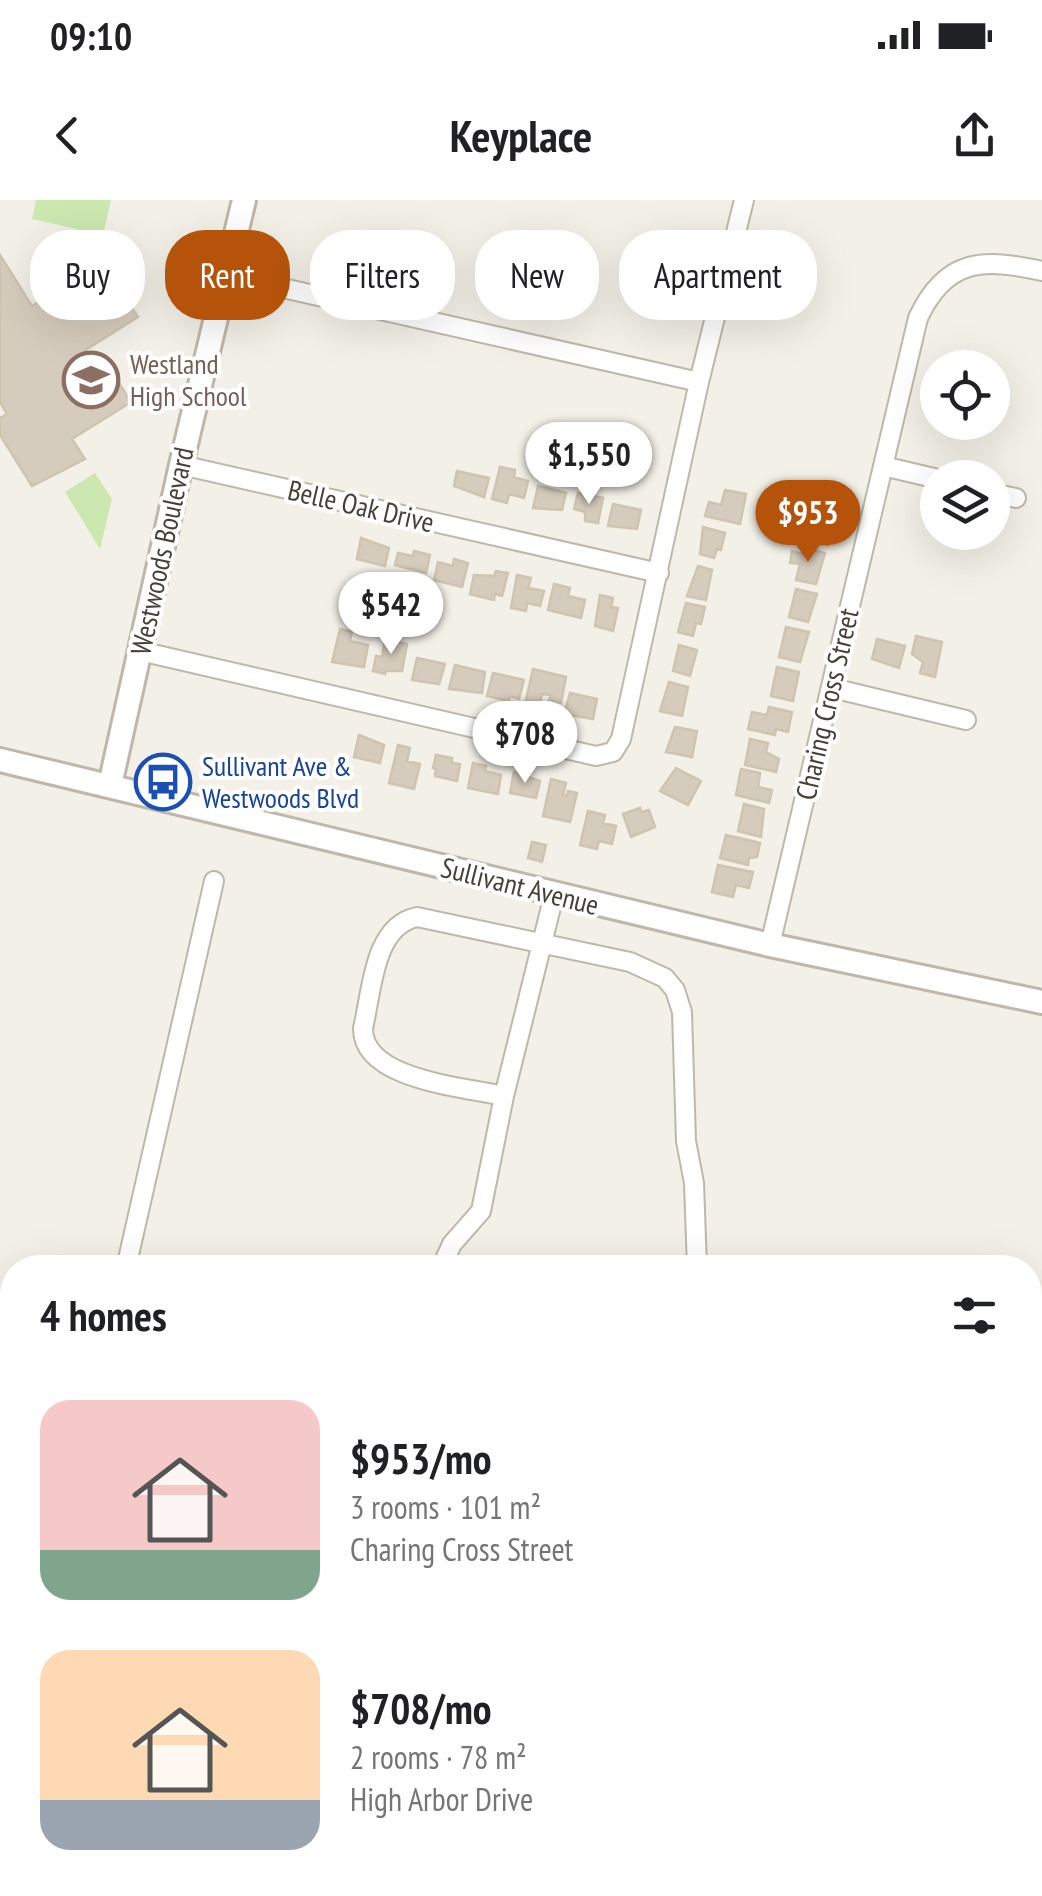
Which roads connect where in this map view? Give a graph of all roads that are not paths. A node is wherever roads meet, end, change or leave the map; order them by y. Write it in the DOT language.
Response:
graph roads {
  1 [pos="244,200"];
  2 [pos="744,200"];
  3 [pos="236,230"];
  4 [pos="1042,271"];
  5 [pos="290,290"];
  6 [pos="215,320"];
  7 [pos="698,382"];
  8 [pos="181,464"];
  9 [pos="883,466"];
  10 [pos="920,475"];
  11 [pos="1010,497"];
  12 [pos="1016,498"];
  13 [pos="659,573"];
  14 [pos="140,652"];
  15 [pos="832,688"];
  16 [pos="966,720"];
  17 [pos="0,760"];
  18 [pos="110,785"];
  19 [pos="214,881"];
  20 [pos="554,895"];
  21 [pos="542,944"];
  22 [pos="770,945"];
  23 [pos="1042,1002"];
  24 [pos="504,1096"];
  25 [pos="129,1255"];
  26 [pos="447,1255"];
  27 [pos="697,1255"];
  1 -- 3 [label="street, Westwoods Boulevard"];
  2 -- 7 [label="street"];
  4 -- 9 [label="street, Charing Cross Street"];
  5 -- 7 [label="street"];
  6 -- 8 [label="street, Westwoods Boulevard"];
  7 -- 13 [label="street"];
  8 -- 13 [label="street, Belle Oak Drive"];
  8 -- 14 [label="street, Westwoods Boulevard"];
  9 -- 10 [label="street"];
  9 -- 15 [label="street, Charing Cross Street"];
  11 -- 12 [label="street"];
  13 -- 14 [label="street"];
  14 -- 18 [label="street, Westwoods Boulevard"];
  15 -- 16 [label="street"];
  15 -- 22 [label="street, Charing Cross Street"];
  17 -- 18 [label="street, Sullivant Avenue"];
  18 -- 20 [label="street, Sullivant Avenue"];
  19 -- 25 [label="street"];
  20 -- 21 [label="street"];
  20 -- 22 [label="street, Sullivant Avenue"];
  21 -- 24 [label="street"];
  21 -- 24 [label="street"];
  21 -- 27 [label="street"];
  22 -- 23 [label="street, Sullivant Avenue"];
  24 -- 26 [label="street"];
}
